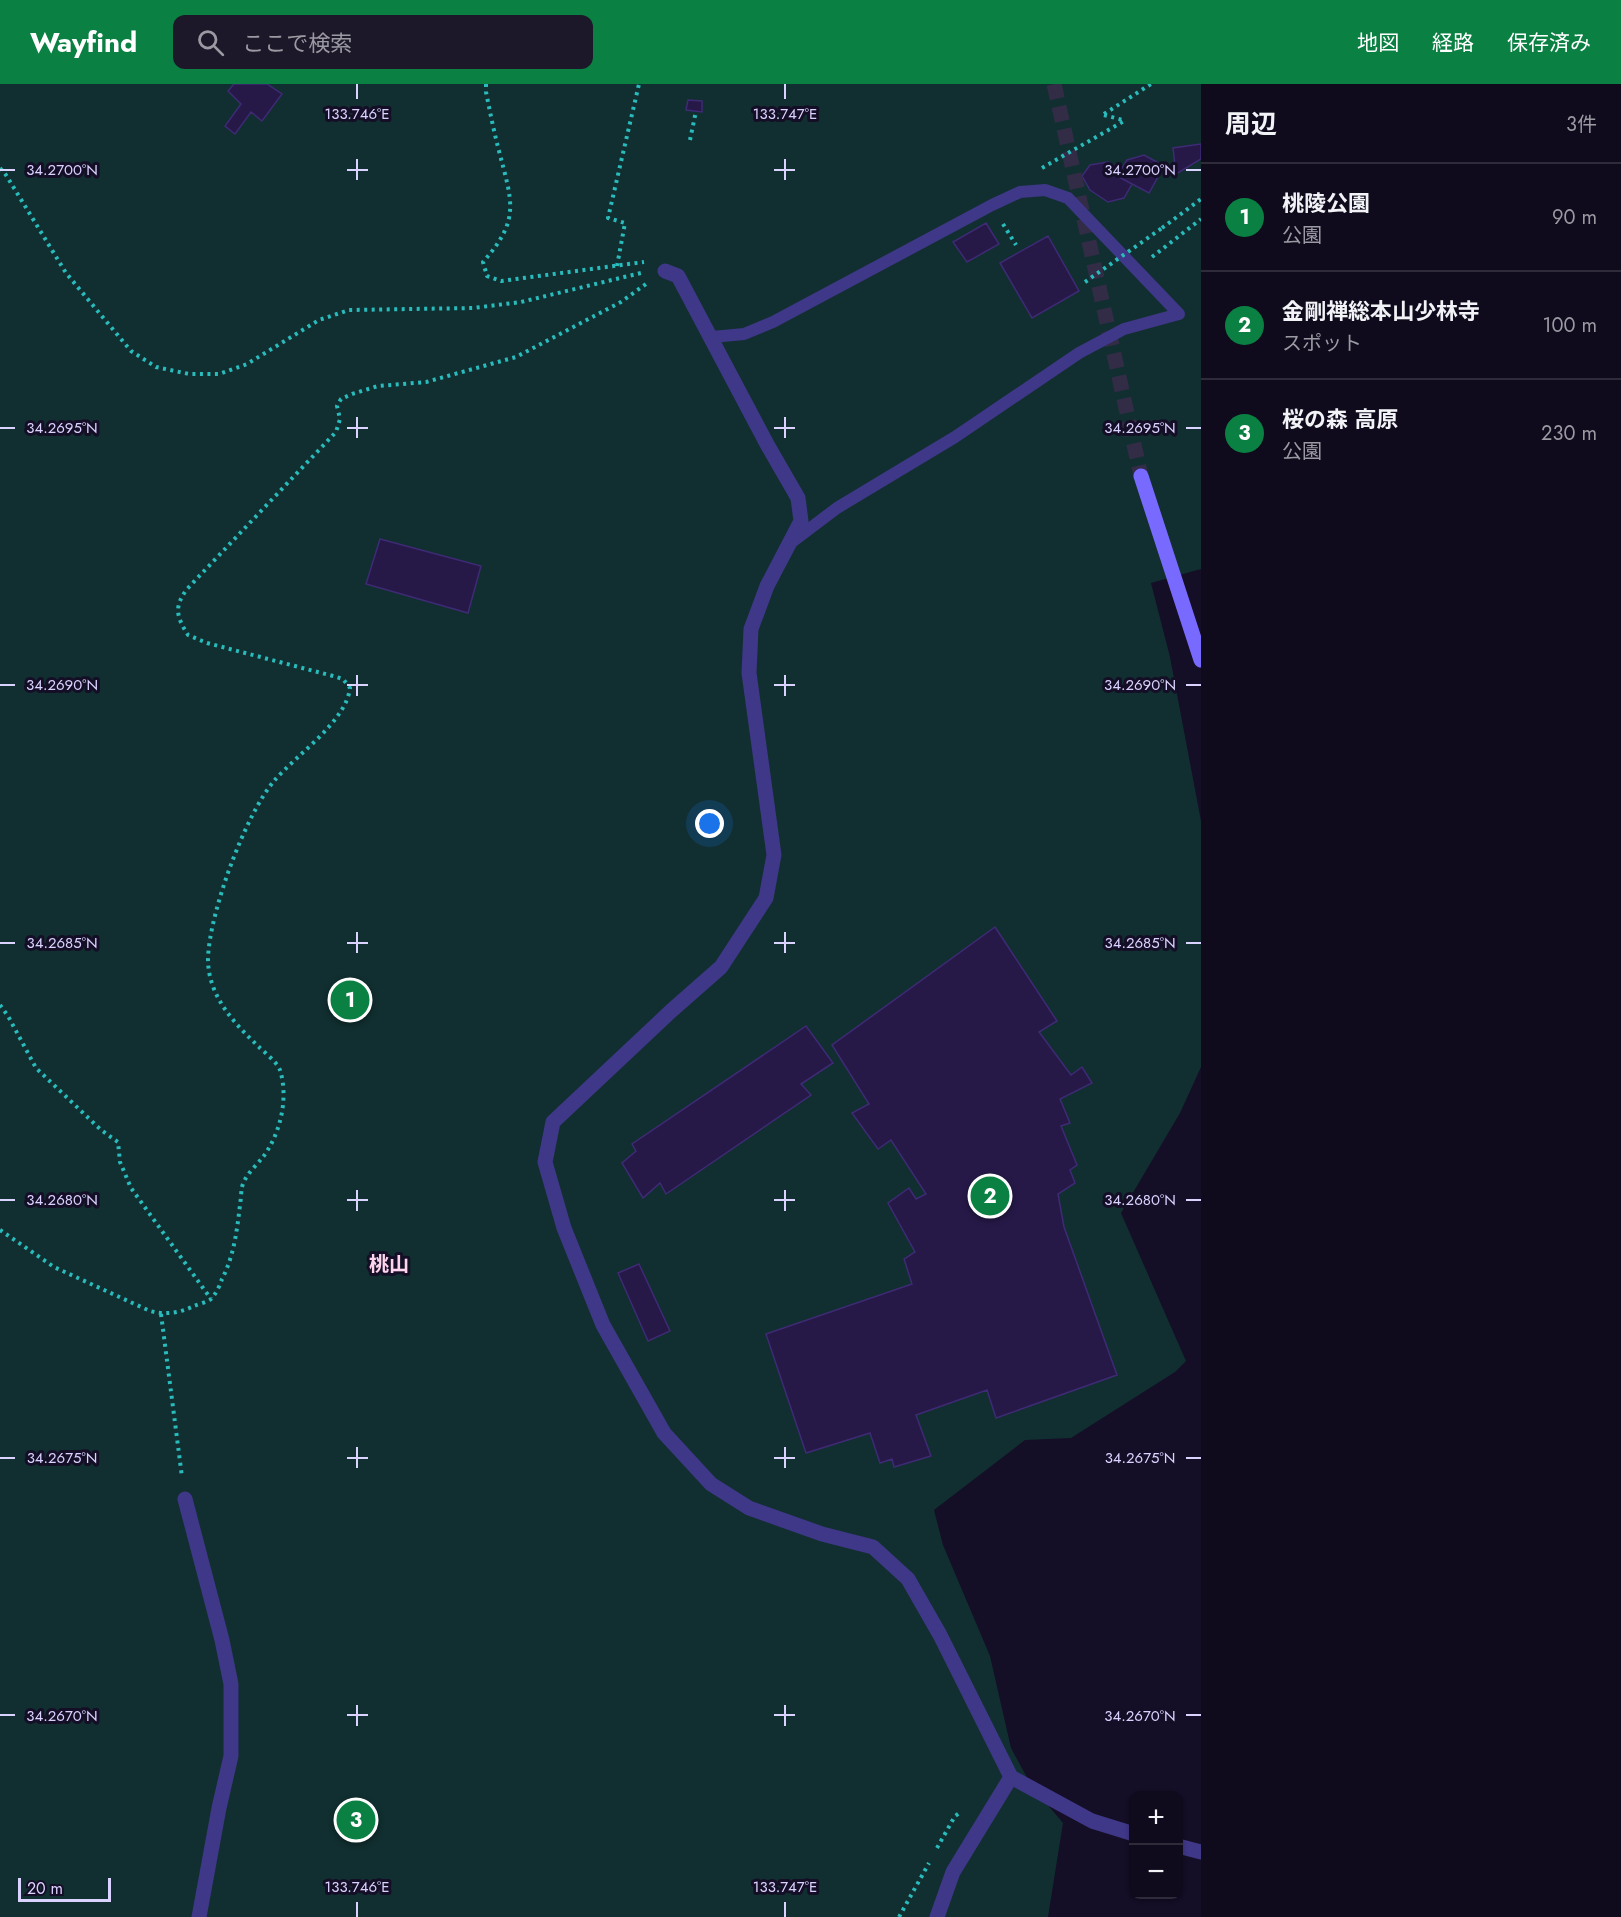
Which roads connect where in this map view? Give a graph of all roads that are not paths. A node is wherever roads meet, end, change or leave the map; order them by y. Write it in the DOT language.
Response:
graph roads {
  1 [pos="665,271"];
  2 [pos="712,337"];
  3 [pos="1141,477"];
  4 [pos="791,543"];
  5 [pos="1201,660"];
  6 [pos="185,1499"];
  7 [pos="1011,1777"];
  8 [pos="1129,1832"];
  9 [pos="1183,1847"];
  10 [pos="1201,1852"];
  11 [pos="199,1917"];
  12 [pos="937,1917"];
  1 -- 2 [label="street"];
  2 -- 4 [label="street"];
  2 -- 4 [label="lane"];
  3 -- 5 [label="main road"];
  4 -- 7 [label="street"];
  6 -- 11 [label="street"];
  7 -- 8 [label="street"];
  7 -- 12 [label="street"];
  9 -- 10 [label="street"];
}
